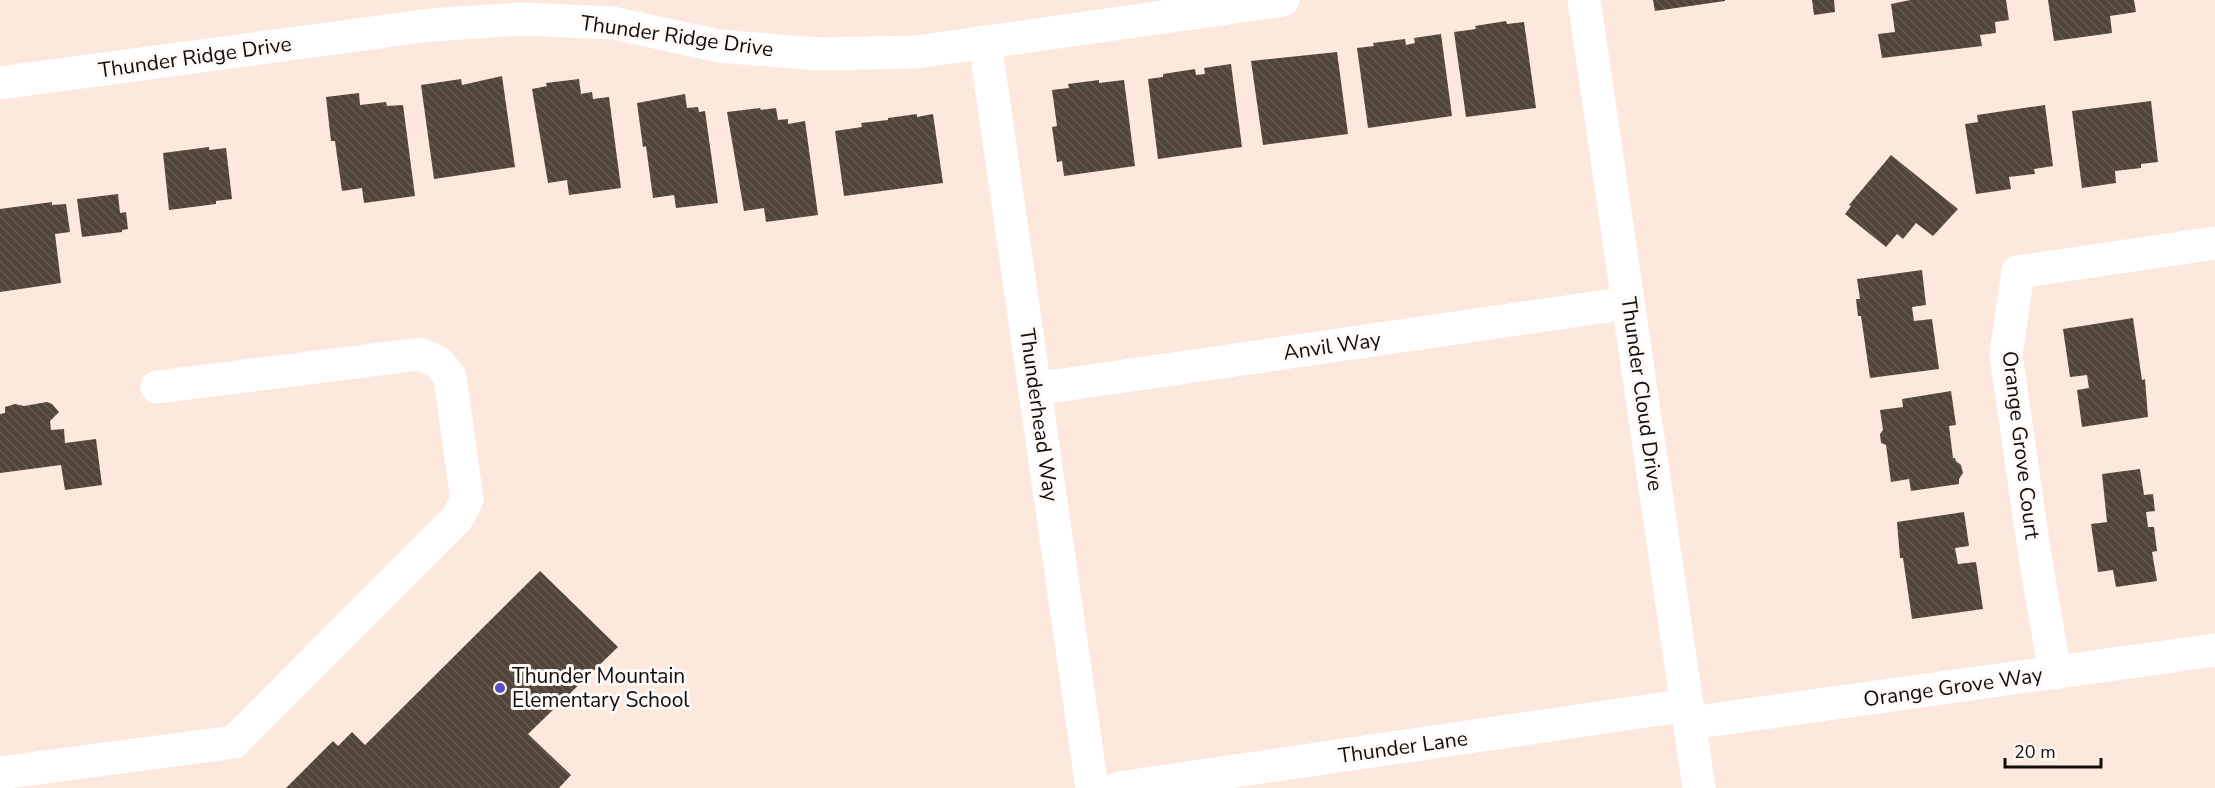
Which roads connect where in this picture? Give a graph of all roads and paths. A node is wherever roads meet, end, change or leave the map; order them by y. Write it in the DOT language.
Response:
graph roads {
  1 [pos="1283,0"];
  2 [pos="1584,0"];
  3 [pos="1196,6"];
  4 [pos="985,42"];
  5 [pos="0,83"];
  6 [pos="2215,243"];
  7 [pos="1628,303"];
  8 [pos="157,387"];
  9 [pos="1035,389"];
  10 [pos="2215,650"];
  11 [pos="2055,673"];
  12 [pos="1689,714"];
  13 [pos="0,773"];
  14 [pos="1092,788"];
  15 [pos="1119,788"];
  16 [pos="1699,788"];
  1 -- 3 [label="street, Thunder Ridge Drive"];
  2 -- 7 [label="street, Thunder Cloud Drive"];
  3 -- 4 [label="street, Thunder Ridge Drive"];
  4 -- 5 [label="street, Thunder Ridge Drive"];
  4 -- 9 [label="street, Thunderhead Way"];
  6 -- 11 [label="street, Orange Grove Court"];
  7 -- 9 [label="street, Anvil Way"];
  7 -- 12 [label="street, Thunder Cloud Drive"];
  8 -- 13 [label="street"];
  9 -- 14 [label="street, Thunderhead Way"];
  10 -- 11 [label="street, Orange Grove Way"];
  11 -- 12 [label="street, Orange Grove Way"];
  12 -- 15 [label="street, Thunder Lane"];
  12 -- 16 [label="street, Thunder Cloud Drive"];
}
